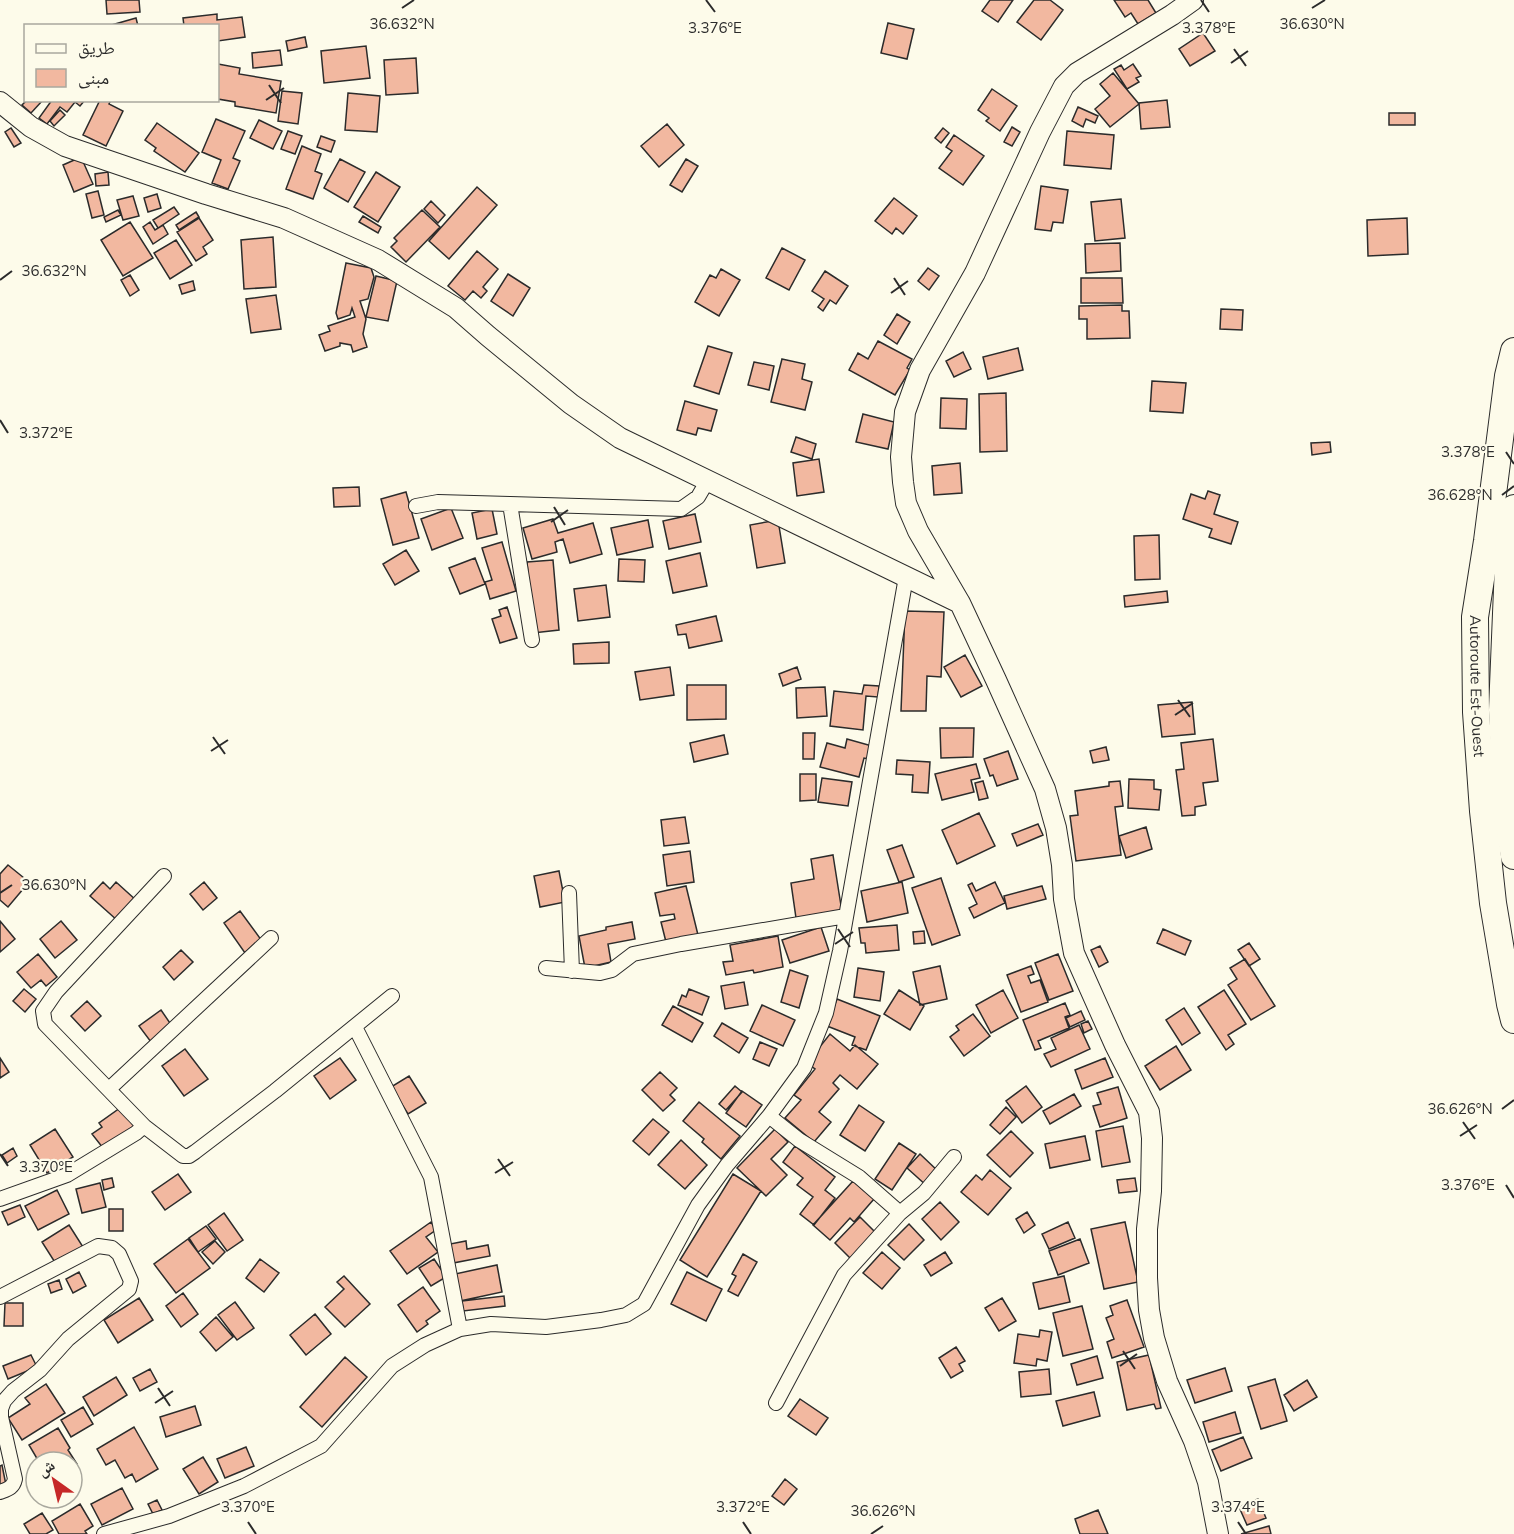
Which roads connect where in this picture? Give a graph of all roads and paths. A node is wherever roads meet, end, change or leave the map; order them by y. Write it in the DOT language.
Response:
graph roads {
  1 [pos="1193,0"];
  2 [pos="0,102"];
  3 [pos="1514,351"];
  4 [pos="708,480"];
  5 [pos="510,504"];
  6 [pos="416,506"];
  7 [pos="1514,508"];
  8 [pos="906,577"];
  9 [pos="960,603"];
  10 [pos="532,640"];
  11 [pos="1514,856"];
  12 [pos="164,876"];
  13 [pos="569,893"];
  14 [pos="846,916"];
  15 [pos="271,938"];
  16 [pos="546,968"];
  17 [pos="572,970"];
  18 [pos="392,996"];
  19 [pos="1514,1020"];
  20 [pos="355,1026"];
  21 [pos="109,1089"];
  22 [pos="769,1116"];
  23 [pos="144,1126"];
  24 [pos="954,1157"];
  25 [pos="0,1199"];
  26 [pos="900,1213"];
  27 [pos="0,1297"];
  28 [pos="460,1329"];
  29 [pos="776,1403"];
  30 [pos="0,1492"];
  31 [pos="104,1534"];
  32 [pos="1218,1534"];
  1 -- 9 [label="main road"];
  2 -- 4 [label="main road"];
  3 -- 19 [label="highway, Autoroute Est-Ouest"];
  4 -- 5 [label="street"];
  4 -- 8 [label="main road"];
  5 -- 6 [label="street"];
  5 -- 10 [label="street"];
  7 -- 11 [label="highway, Autoroute Est-Ouest"];
  8 -- 9 [label="main road"];
  8 -- 14 [label="street"];
  9 -- 32 [label="main road"];
  12 -- 21 [label="street"];
  13 -- 17 [label="street"];
  14 -- 17 [label="street"];
  14 -- 22 [label="street"];
  15 -- 21 [label="street"];
  16 -- 17 [label="street"];
  18 -- 20 [label="street"];
  20 -- 23 [label="street"];
  20 -- 28 [label="street"];
  21 -- 23 [label="street"];
  22 -- 26 [label="street"];
  22 -- 28 [label="street"];
  23 -- 25 [label="street"];
  24 -- 26 [label="street"];
  26 -- 29 [label="street"];
  27 -- 30 [label="street"];
  28 -- 31 [label="street"];
}
